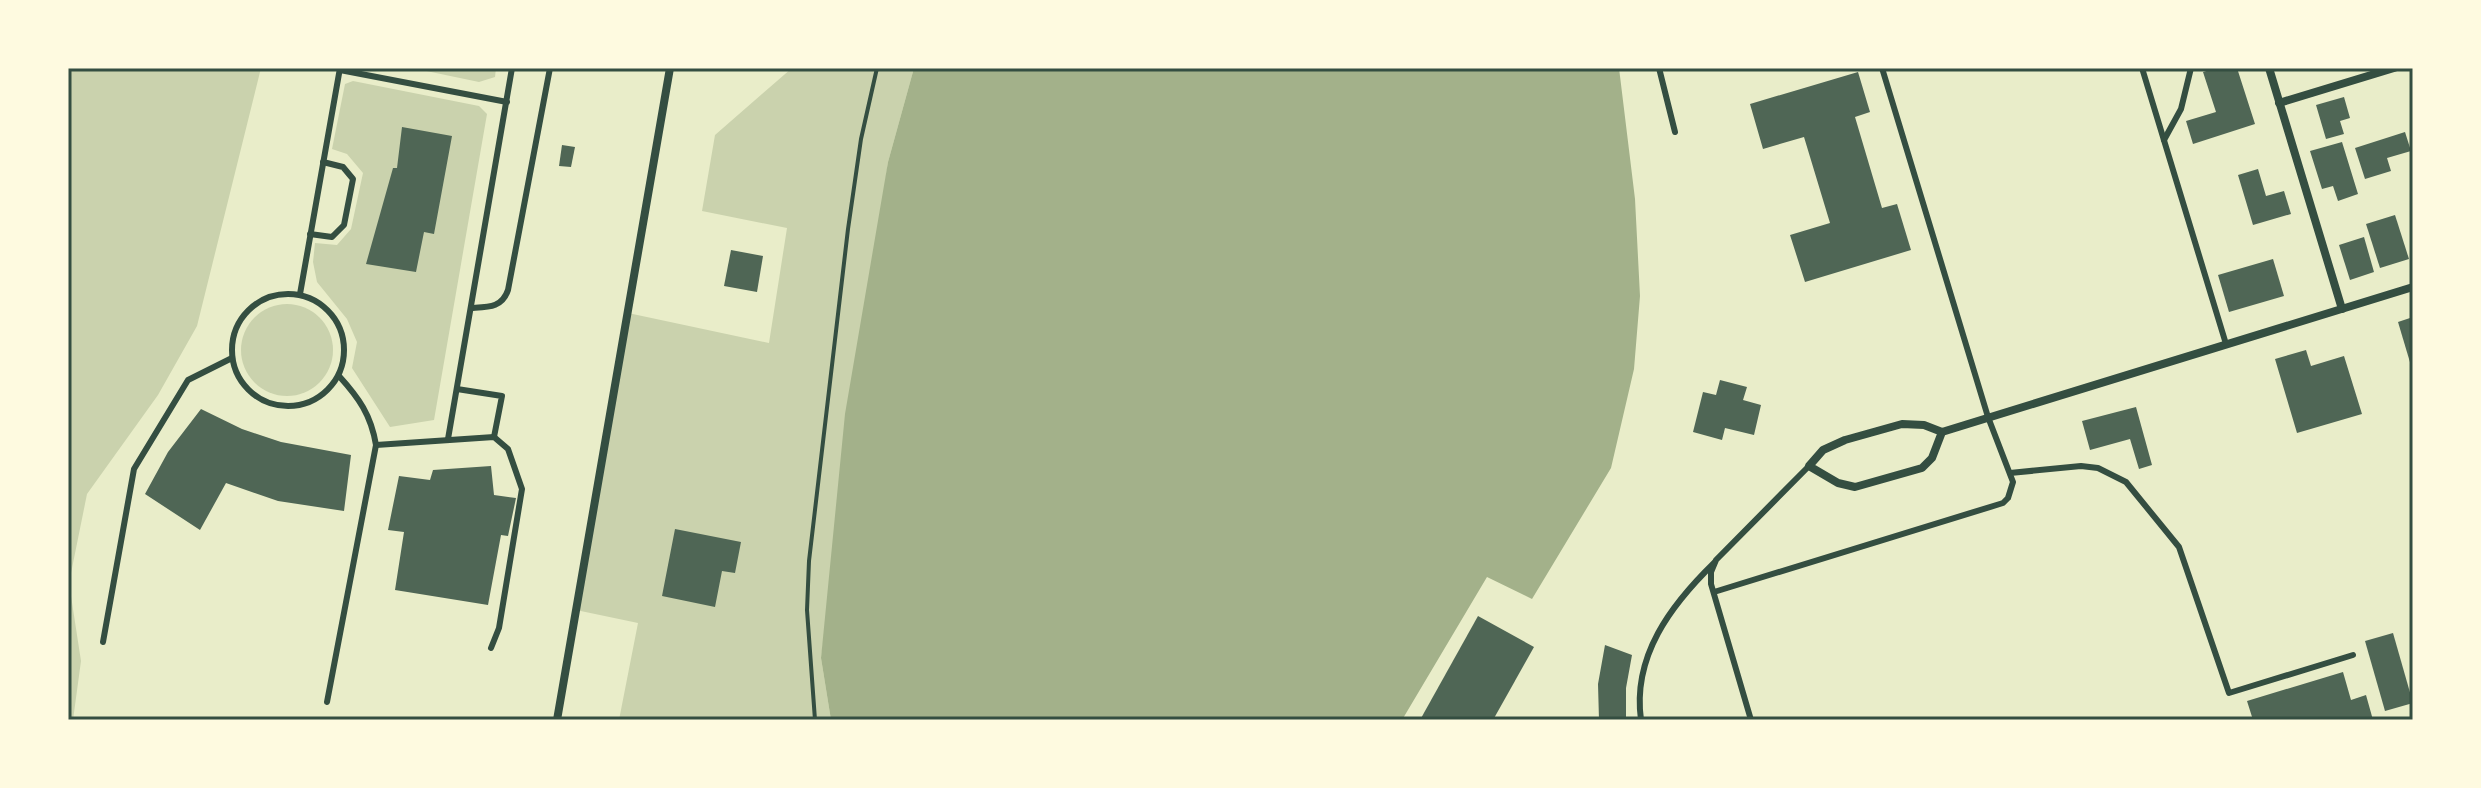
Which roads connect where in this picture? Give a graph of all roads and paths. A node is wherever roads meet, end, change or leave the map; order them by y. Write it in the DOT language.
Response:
graph roads {
  1 [pos="512,68"];
  2 [pos="550,68"];
  3 [pos="670,68"];
  4 [pos="877,68"];
  5 [pos="1659,68"];
  6 [pos="1882,68"];
  7 [pos="2142,68"];
  8 [pos="2191,68"];
  9 [pos="2269,68"];
  10 [pos="2394,68"];
  11 [pos="340,69"];
  12 [pos="507,102"];
  13 [pos="2279,103"];
  14 [pos="1675,132"];
  15 [pos="2164,140"];
  16 [pos="323,162"];
  17 [pos="310,234"];
  18 [pos="2413,287"];
  19 [pos="300,294"];
  20 [pos="471,308"];
  21 [pos="2342,309"];
  22 [pos="2226,344"];
  23 [pos="232,358"];
  24 [pos="339,376"];
  25 [pos="457,389"];
  26 [pos="1988,417"];
  27 [pos="1942,432"];
  28 [pos="494,437"];
  29 [pos="448,439"];
  30 [pos="376,445"];
  31 [pos="1809,466"];
  32 [pos="2010,473"];
  33 [pos="1716,560"];
  34 [pos="1714,592"];
  35 [pos="103,642"];
  36 [pos="491,648"];
  37 [pos="2353,655"];
  38 [pos="327,702"];
  39 [pos="557,720"];
  40 [pos="815,720"];
  41 [pos="1641,720"];
  42 [pos="1751,720"];
  1 -- 12 [label="lane"];
  2 -- 20 [label="lane"];
  3 -- 39 [label="street"];
  4 -- 40 [label="path"];
  5 -- 14 [label="lane"];
  6 -- 26 [label="lane"];
  7 -- 15 [label="lane"];
  8 -- 15 [label="lane"];
  9 -- 13 [label="street"];
  10 -- 13 [label="street"];
  11 -- 12 [label="lane"];
  11 -- 16 [label="lane"];
  12 -- 20 [label="lane"];
  13 -- 21 [label="street"];
  15 -- 22 [label="lane"];
  16 -- 17 [label="lane"];
  16 -- 17 [label="lane"];
  17 -- 19 [label="lane"];
  18 -- 21 [label="street"];
  19 -- 23 [label="lane"];
  19 -- 24 [label="lane"];
  20 -- 25 [label="lane"];
  21 -- 22 [label="street"];
  22 -- 26 [label="street"];
  23 -- 24 [label="lane"];
  23 -- 35 [label="lane"];
  24 -- 30 [label="lane"];
  25 -- 28 [label="lane"];
  25 -- 29 [label="lane"];
  26 -- 27 [label="street"];
  26 -- 32 [label="lane"];
  27 -- 31 [label="street"];
  27 -- 31 [label="street"];
  28 -- 29 [label="lane"];
  28 -- 36 [label="lane"];
  29 -- 30 [label="lane"];
  30 -- 38 [label="lane"];
  31 -- 33 [label="lane"];
  32 -- 34 [label="lane"];
  32 -- 37 [label="lane"];
  33 -- 34 [label="lane"];
  33 -- 41 [label="lane"];
  34 -- 42 [label="lane"];
}
